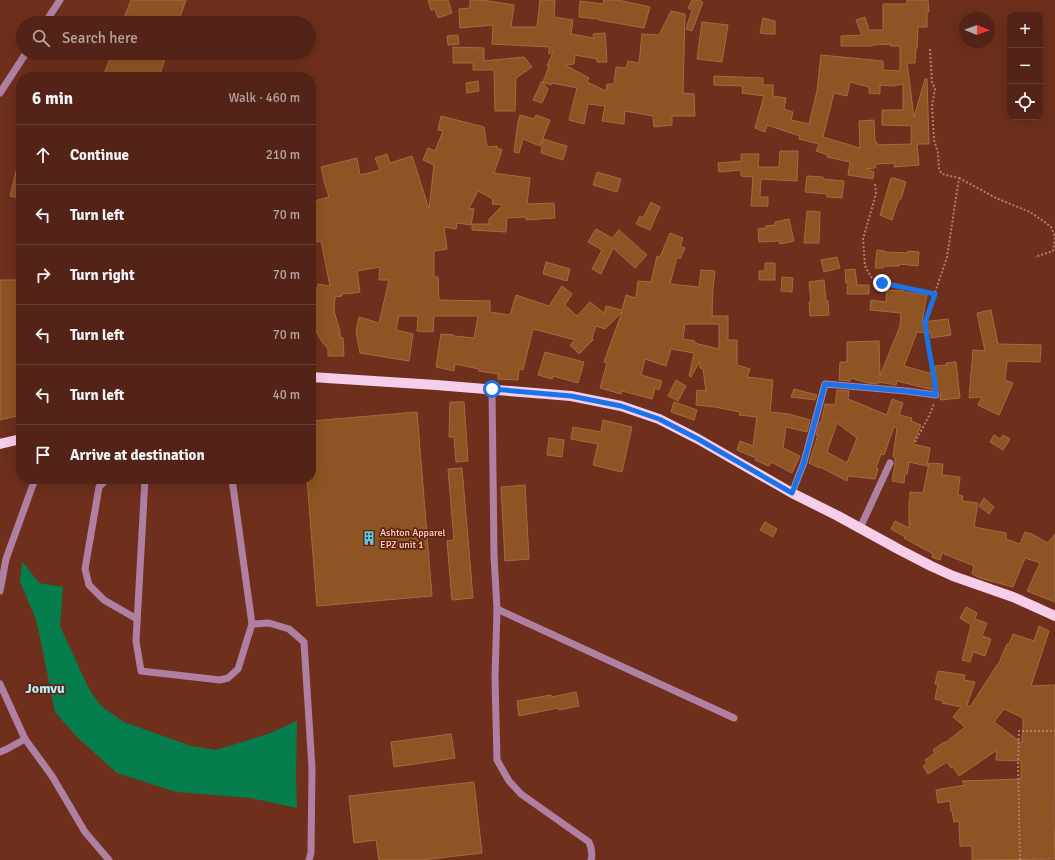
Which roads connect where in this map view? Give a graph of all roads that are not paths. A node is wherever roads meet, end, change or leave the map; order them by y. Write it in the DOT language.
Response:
graph roads {
  1 [pos="60,0"];
  2 [pos="50,16"];
  3 [pos="21,60"];
  4 [pos="0,93"];
  5 [pos="316,377"];
  6 [pos="492,389"];
  7 [pos="936,395"];
  8 [pos="16,440"];
  9 [pos="0,444"];
  10 [pos="890,463"];
  11 [pos="33,484"];
  12 [pos="102,484"];
  13 [pos="145,484"];
  14 [pos="233,484"];
  15 [pos="792,493"];
  16 [pos="860,528"];
  17 [pos="0,591"];
  18 [pos="497,609"];
  19 [pos="1055,616"];
  20 [pos="137,620"];
  21 [pos="252,624"];
  22 [pos="0,684"];
  23 [pos="734,718"];
  24 [pos="24,739"];
  25 [pos="0,752"];
  26 [pos="109,860"];
  27 [pos="309,860"];
  28 [pos="591,860"];
  1 -- 2 [label="street"];
  3 -- 4 [label="street"];
  5 -- 6 [label="main road"];
  6 -- 15 [label="main road"];
  6 -- 18 [label="street"];
  7 -- 15 [label="street"];
  8 -- 9 [label="main road"];
  10 -- 16 [label="street"];
  11 -- 17 [label="street"];
  12 -- 20 [label="street"];
  13 -- 20 [label="street"];
  14 -- 21 [label="street"];
  15 -- 16 [label="main road"];
  16 -- 19 [label="main road"];
  18 -- 23 [label="street"];
  18 -- 28 [label="street"];
  20 -- 21 [label="street"];
  21 -- 27 [label="street"];
  22 -- 24 [label="street"];
  24 -- 25 [label="street"];
  24 -- 26 [label="street"];
}
